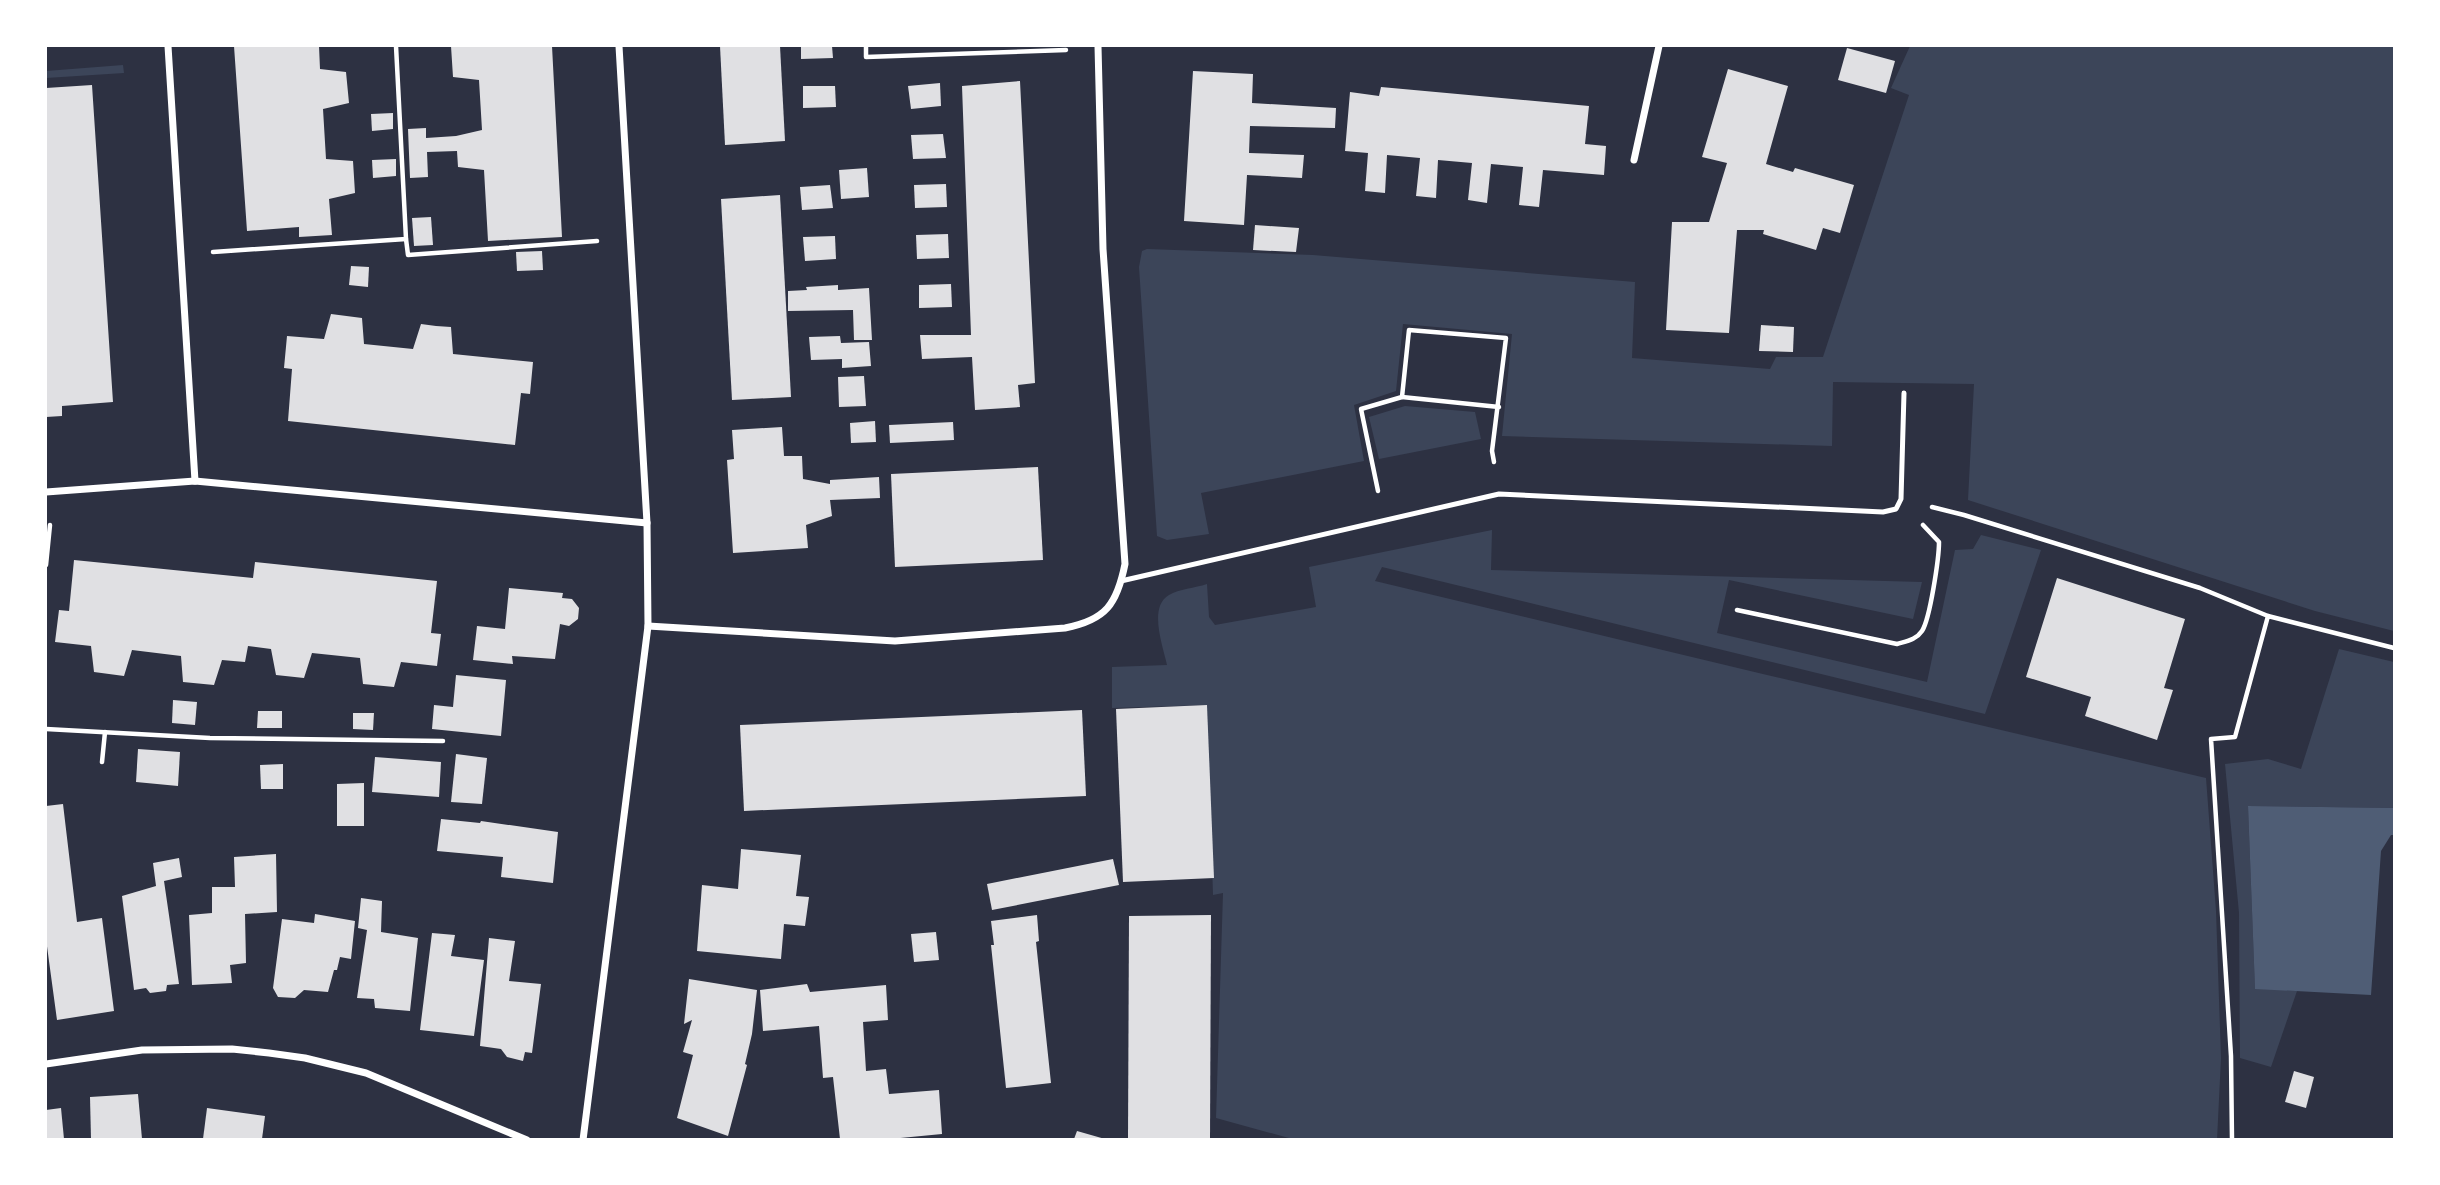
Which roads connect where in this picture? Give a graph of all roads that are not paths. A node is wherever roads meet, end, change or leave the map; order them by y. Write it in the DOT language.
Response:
graph roads {
  1 [pos="168,46"];
  2 [pos="619,46"];
  3 [pos="1659,46"];
  4 [pos="1098,47"];
  5 [pos="1634,160"];
  6 [pos="1904,393"];
  7 [pos="195,481"];
  8 [pos="46,492"];
  9 [pos="646,523"];
  10 [pos="1121,580"];
  11 [pos="648,626"];
  12 [pos="46,1064"];
  13 [pos="527,1139"];
  14 [pos="583,1139"];
  1 -- 7 [label="street"];
  2 -- 9 [label="street"];
  3 -- 5 [label="street"];
  4 -- 10 [label="street"];
  6 -- 10 [label="lane"];
  7 -- 8 [label="street"];
  7 -- 9 [label="street"];
  9 -- 11 [label="street"];
  10 -- 11 [label="street"];
  11 -- 14 [label="street"];
  12 -- 13 [label="street"];
}
